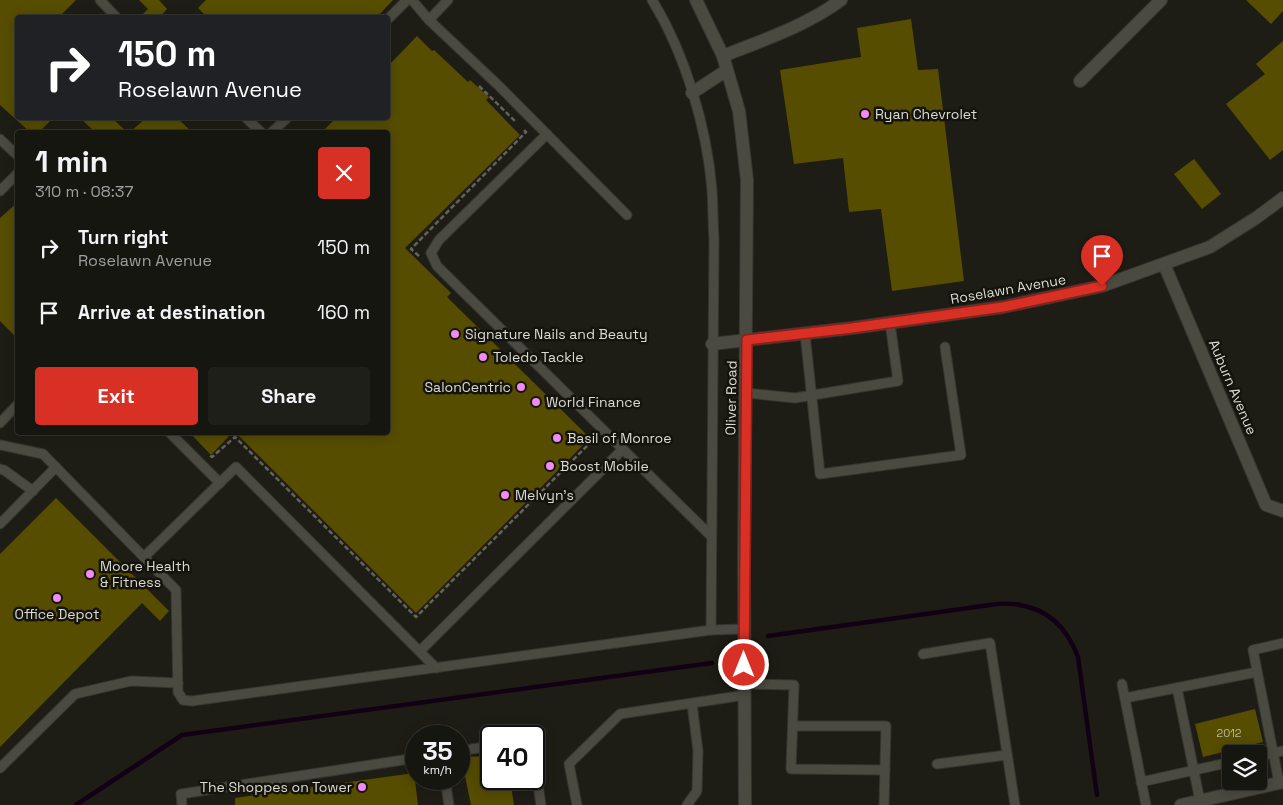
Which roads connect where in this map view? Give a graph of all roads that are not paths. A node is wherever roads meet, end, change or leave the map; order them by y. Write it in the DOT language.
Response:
graph roads {
  1 [pos="100,0"];
  2 [pos="407,0"];
  3 [pos="412,0"];
  4 [pos="448,0"];
  5 [pos="652,0"];
  6 [pos="696,0"];
  7 [pos="841,0"];
  8 [pos="1161,0"];
  9 [pos="114,15"];
  10 [pos="390,17"];
  11 [pos="429,20"];
  12 [pos="723,56"];
  13 [pos="727,70"];
  14 [pos="1080,81"];
  15 [pos="692,93"];
  16 [pos="248,120"];
  17 [pos="285,120"];
  18 [pos="259,130"];
  19 [pos="274,130"];
  20 [pos="547,134"];
  21 [pos="0,139"];
  22 [pos="15,153"];
  23 [pos="15,176"];
  24 [pos="0,191"];
  25 [pos="1283,198"];
  26 [pos="627,215"];
  27 [pos="1164,264"];
  28 [pos="890,323"];
  29 [pos="805,334"];
  30 [pos="747,340"];
  31 [pos="712,344"];
  32 [pos="945,346"];
  33 [pos="746,394"];
  34 [pos="812,395"];
  35 [pos="15,407"];
  36 [pos="0,423"];
  37 [pos="172,435"];
  38 [pos="0,445"];
  39 [pos="623,450"];
  40 [pos="0,468"];
  41 [pos="56,468"];
  42 [pos="220,483"];
  43 [pos="33,491"];
  44 [pos="1283,511"];
  45 [pos="0,524"];
  46 [pos="711,536"];
  47 [pos="144,558"];
  48 [pos="744,629"];
  49 [pos="710,630"];
  50 [pos="1283,642"];
  51 [pos="420,651"];
  52 [pos="923,654"];
  53 [pos="436,668"];
  54 [pos="1257,672"];
  55 [pos="178,683"];
  56 [pos="1122,684"];
  57 [pos="1177,688"];
  58 [pos="744,689"];
  59 [pos="1125,698"];
  60 [pos="692,704"];
  61 [pos="793,726"];
  62 [pos="1283,751"];
  63 [pos="1273,753"];
  64 [pos="1007,754"];
  65 [pos="1267,754"];
  66 [pos="405,760"];
  67 [pos="937,764"];
  68 [pos="1222,764"];
  69 [pos="0,768"];
  70 [pos="885,770"];
  71 [pos="1194,771"];
  72 [pos="1141,782"];
  73 [pos="1281,783"];
  74 [pos="447,790"];
  75 [pos="539,790"];
  76 [pos="1200,801"];
  77 [pos="1222,801"];
  78 [pos="182,805"];
  79 [pos="449,805"];
  80 [pos="541,805"];
  81 [pos="577,805"];
  82 [pos="687,805"];
  83 [pos="745,805"];
  84 [pos="884,805"];
  85 [pos="1015,805"];
  86 [pos="1146,805"];
  87 [pos="1180,805"];
  1 -- 9 [label="lane"];
  2 -- 10 [label="lane"];
  3 -- 11 [label="lane"];
  4 -- 11 [label="lane"];
  5 -- 15 [label="lane"];
  6 -- 12 [label="street, Oliver Road"];
  7 -- 12 [label="street"];
  8 -- 14 [label="street"];
  11 -- 20 [label="lane"];
  12 -- 13 [label="street, Oliver Road"];
  13 -- 15 [label="street"];
  13 -- 30 [label="street, Oliver Road"];
  15 -- 31 [label="lane"];
  16 -- 18 [label="lane"];
  17 -- 19 [label="lane"];
  20 -- 26 [label="lane"];
  20 -- 39 [label="lane"];
  21 -- 22 [label="lane"];
  23 -- 24 [label="lane"];
  25 -- 27 [label="street, Roselawn Avenue"];
  27 -- 28 [label="street, Roselawn Avenue"];
  27 -- 44 [label="street, Auburn Avenue"];
  28 -- 29 [label="street, Roselawn Avenue"];
  28 -- 34 [label="lane"];
  29 -- 30 [label="street, Roselawn Avenue"];
  29 -- 34 [label="lane"];
  30 -- 31 [label="street, Roselawn Avenue"];
  30 -- 33 [label="street, Oliver Road"];
  31 -- 46 [label="lane"];
  32 -- 34 [label="lane"];
  33 -- 34 [label="lane"];
  33 -- 48 [label="street, Oliver Road"];
  35 -- 36 [label="lane"];
  37 -- 42 [label="lane"];
  38 -- 41 [label="lane"];
  39 -- 46 [label="lane"];
  39 -- 51 [label="lane"];
  40 -- 43 [label="lane"];
  41 -- 43 [label="lane"];
  41 -- 47 [label="lane"];
  42 -- 47 [label="lane"];
  42 -- 51 [label="lane"];
  43 -- 45 [label="lane"];
  46 -- 49 [label="lane"];
  47 -- 55 [label="lane"];
  48 -- 49 [label="lane"];
  48 -- 58 [label="street, Oliver Road"];
  49 -- 53 [label="lane"];
  50 -- 54 [label="lane"];
  51 -- 53 [label="lane"];
  52 -- 64 [label="lane"];
  53 -- 55 [label="lane"];
  54 -- 57 [label="lane"];
  54 -- 63 [label="lane"];
  55 -- 69 [label="lane"];
  56 -- 59 [label="lane"];
  57 -- 59 [label="lane"];
  57 -- 71 [label="lane"];
  58 -- 60 [label="lane"];
  58 -- 61 [label="lane"];
  58 -- 83 [label="street, Oliver Road"];
  59 -- 72 [label="lane"];
  60 -- 81 [label="lane"];
  60 -- 82 [label="lane"];
  61 -- 70 [label="lane"];
  61 -- 70 [label="lane"];
  62 -- 63 [label="lane"];
  63 -- 65 [label="lane"];
  63 -- 73 [label="lane"];
  64 -- 67 [label="lane"];
  64 -- 85 [label="lane"];
  66 -- 78 [label="lane"];
  68 -- 71 [label="lane"];
  70 -- 84 [label="lane"];
  71 -- 72 [label="lane"];
  71 -- 76 [label="lane"];
  72 -- 86 [label="lane"];
  73 -- 77 [label="street"];
  74 -- 79 [label="lane"];
  75 -- 80 [label="lane"];
  76 -- 77 [label="street"];
  76 -- 87 [label="street"];
}
